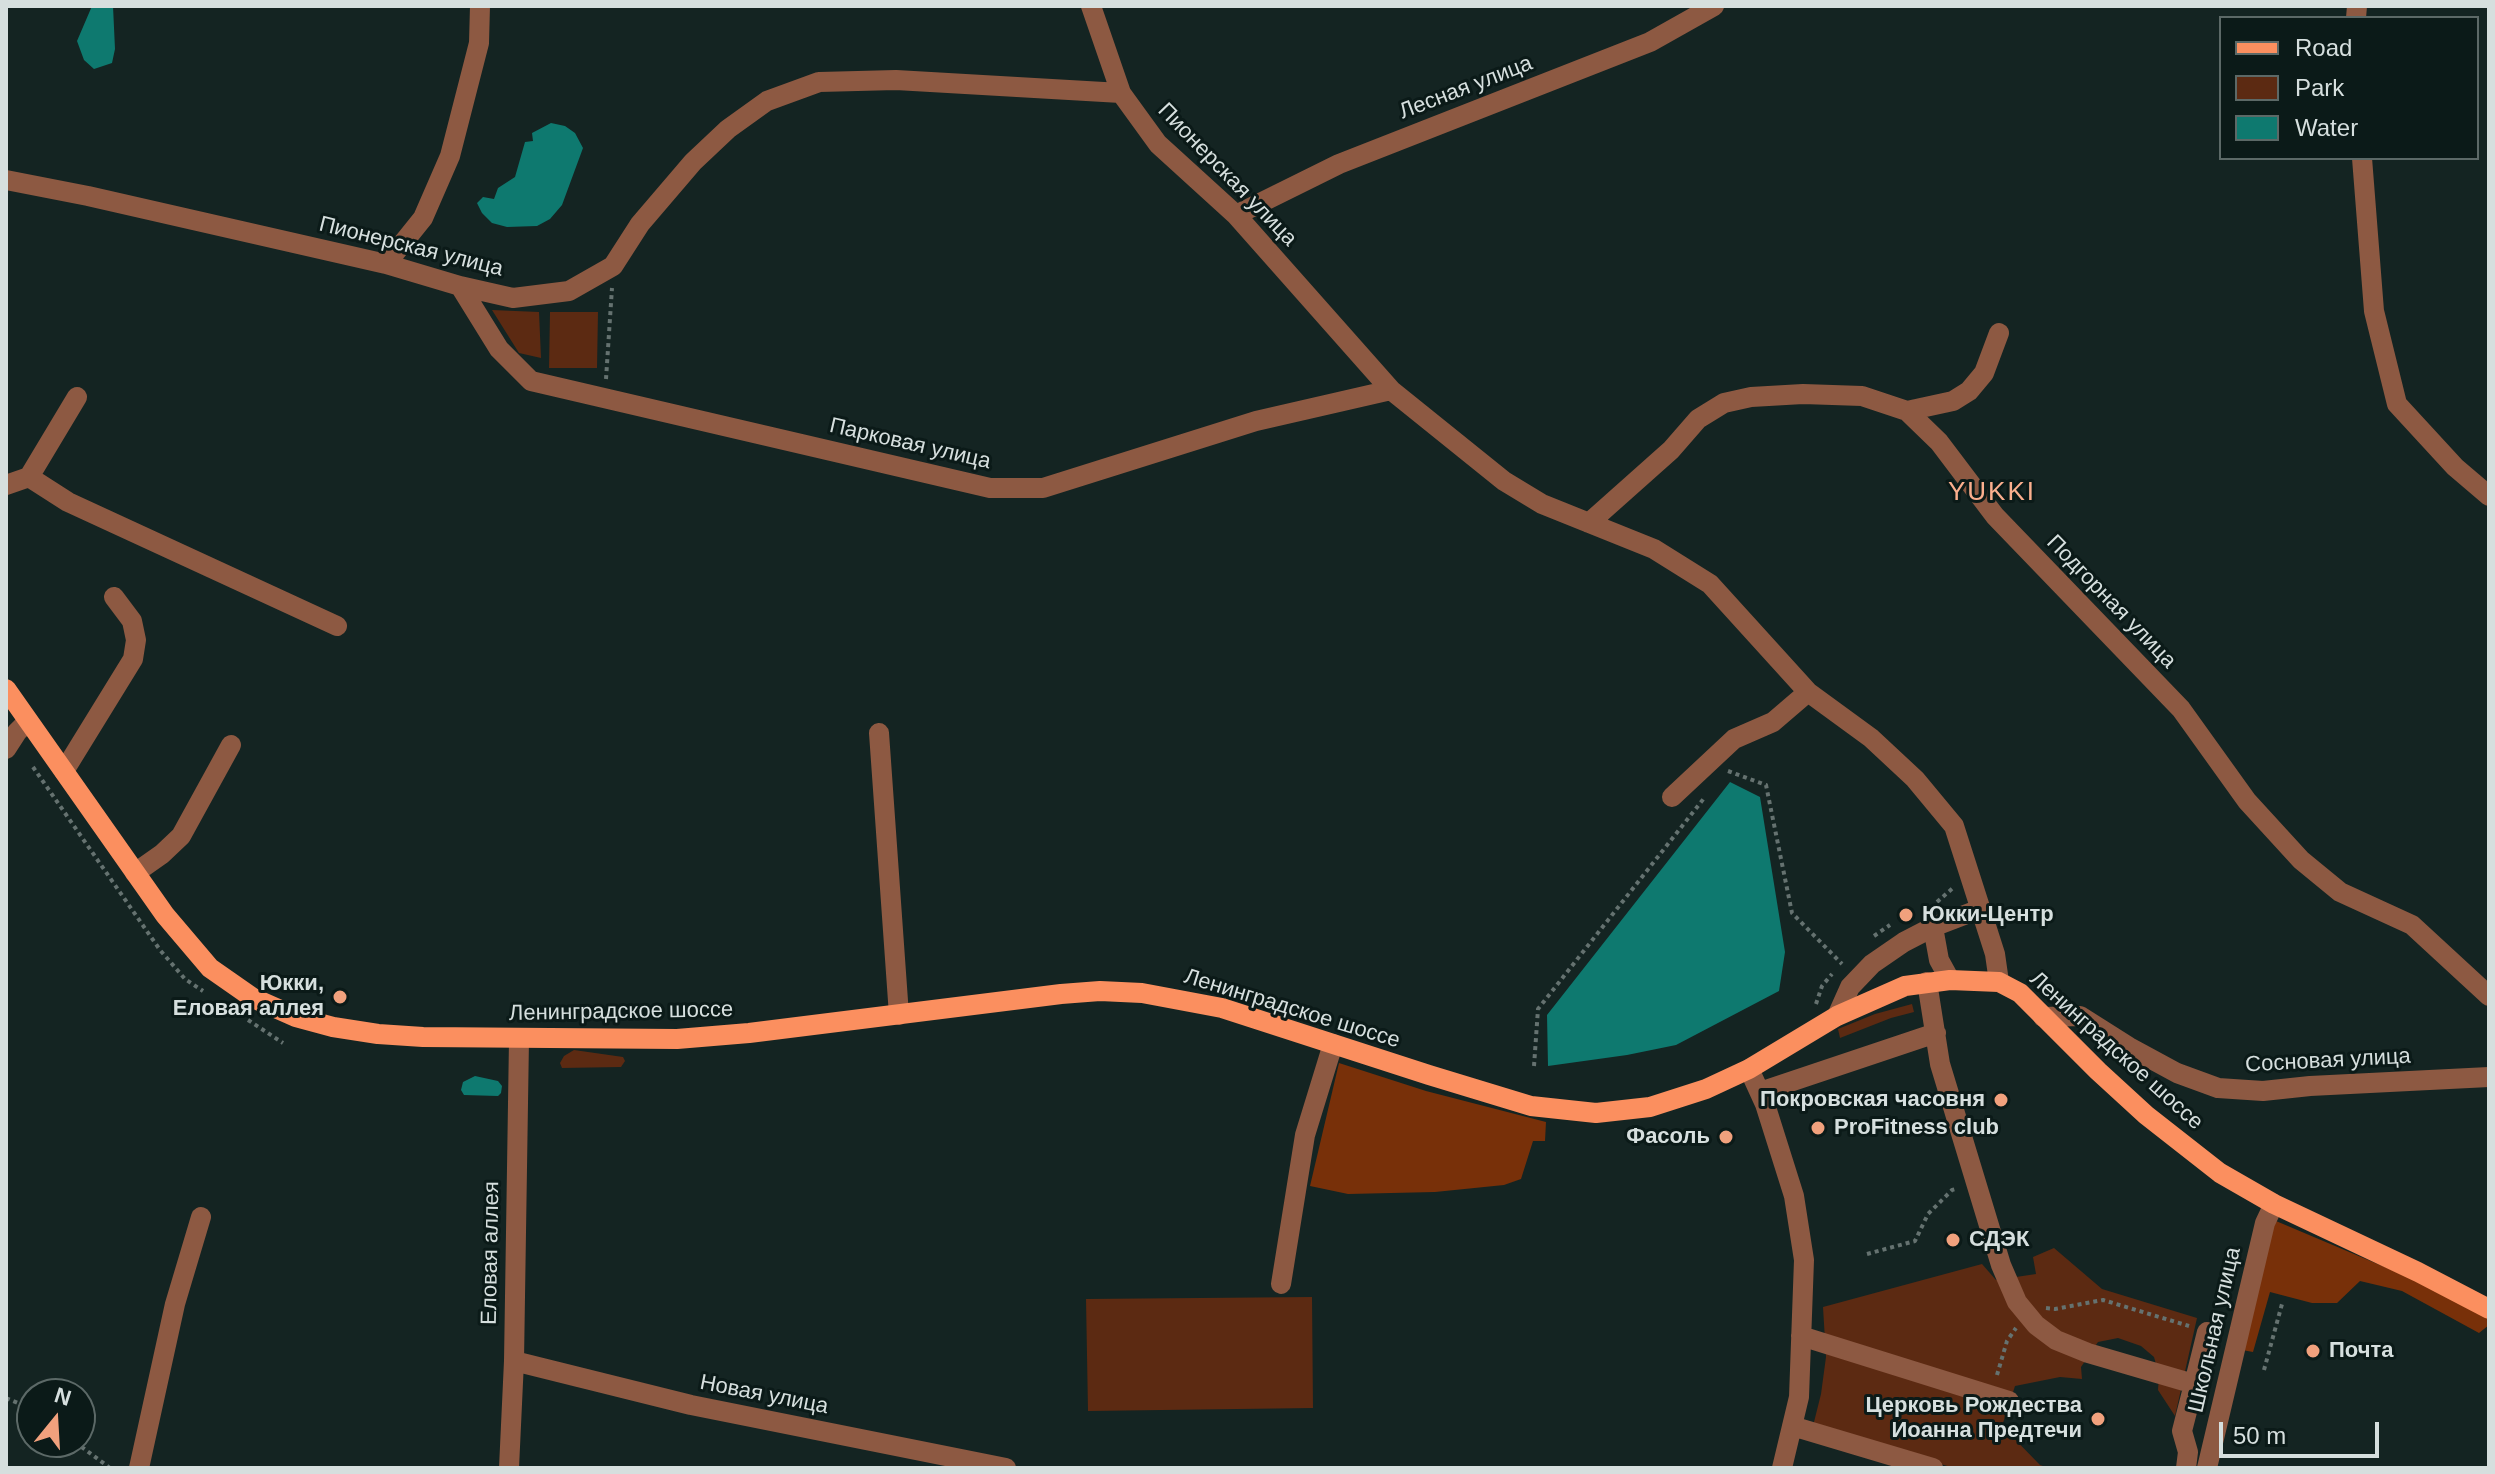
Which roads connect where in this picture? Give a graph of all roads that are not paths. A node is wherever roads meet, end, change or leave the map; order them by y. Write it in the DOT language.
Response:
graph roads {
  1 [pos="480,6"];
  2 [pos="1091,6"];
  3 [pos="1714,6"];
  4 [pos="1121,93"];
  5 [pos="2362,160"];
  6 [pos="6,180"];
  7 [pos="1236,215"];
  8 [pos="386,264"];
  9 [pos="460,286"];
  10 [pos="1999,333"];
  11 [pos="1391,390"];
  12 [pos="77,397"];
  13 [pos="1907,411"];
  14 [pos="29,477"];
  15 [pos="6,485"];
  16 [pos="2489,496"];
  17 [pos="1589,523"];
  18 [pos="114,597"];
  19 [pos="337,626"];
  20 [pos="6,689"];
  21 [pos="1808,692"];
  22 [pos="28,721"];
  23 [pos="879,733"];
  24 [pos="231,745"];
  25 [pos="6,749"];
  26 [pos="64,771"];
  27 [pos="1672,797"];
  28 [pos="135,873"];
  29 [pos="1980,909"];
  30 [pos="1933,927"];
  31 [pos="1950,980"];
  32 [pos="1927,982"];
  33 [pos="1999,982"];
  34 [pos="2489,996"];
  35 [pos="899,1015"];
  36 [pos="1837,1016"];
  37 [pos="2043,1017"];
  38 [pos="1936,1033"];
  39 [pos="519,1039"];
  40 [pos="1333,1044"];
  41 [pos="1749,1069"];
  42 [pos="2489,1077"];
  43 [pos="1760,1092"];
  44 [pos="2274,1204"];
  45 [pos="201,1217"];
  46 [pos="1281,1284"];
  47 [pos="2489,1309"];
  48 [pos="2207,1332"];
  49 [pos="1801,1336"];
  50 [pos="514,1361"];
  51 [pos="2194,1384"];
  52 [pos="2001,1399"];
  53 [pos="1792,1426"];
  54 [pos="139,1468"];
  55 [pos="509,1468"];
  56 [pos="1006,1468"];
  57 [pos="1782,1468"];
  58 [pos="1933,1468"];
  59 [pos="2186,1468"];
  60 [pos="2207,1468"];
  1 -- 8 [label="street"];
  2 -- 4 [label="street"];
  3 -- 7 [label="street, Лесная улица"];
  4 -- 7 [label="street, Пионерская улица"];
  4 -- 9 [label="street, Пионерская улица"];
  5 -- 16 [label="street"];
  6 -- 8 [label="street, Пионерская улица"];
  7 -- 11 [label="street, Пионерская улица"];
  8 -- 9 [label="street, Пионерская улица"];
  9 -- 11 [label="street, Парковая улица"];
  10 -- 13 [label="street"];
  11 -- 17 [label="street, Пионерская улица"];
  12 -- 14 [label="street"];
  13 -- 17 [label="street, Подгорная улица"];
  13 -- 34 [label="street, Подгорная улица"];
  14 -- 15 [label="street"];
  14 -- 19 [label="street"];
  17 -- 21 [label="street, Пионерская улица"];
  18 -- 26 [label="street"];
  20 -- 22 [label="main road, Ленинградское шоссе"];
  21 -- 27 [label="street"];
  21 -- 29 [label="street, Пионерская улица"];
  22 -- 25 [label="street"];
  22 -- 26 [label="main road, Ленинградское шоссе"];
  23 -- 35 [label="street"];
  24 -- 28 [label="street"];
  26 -- 28 [label="main road, Ленинградское шоссе"];
  28 -- 39 [label="main road, Ленинградское шоссе"];
  29 -- 30 [label="street"];
  29 -- 33 [label="street, Пионерская улица"];
  30 -- 31 [label="street"];
  30 -- 36 [label="street"];
  31 -- 32 [label="main road, Ленинградское шоссе"];
  31 -- 33 [label="main road, Ленинградское шоссе"];
  32 -- 36 [label="main road, Ленинградское шоссе"];
  32 -- 38 [label="street"];
  33 -- 37 [label="main road, Ленинградское шоссе"];
  35 -- 39 [label="main road, Ленинградское шоссе"];
  35 -- 40 [label="main road, Ленинградское шоссе"];
  36 -- 41 [label="main road, Ленинградское шоссе"];
  37 -- 42 [label="street, Сосновая улица"];
  37 -- 44 [label="main road, Ленинградское шоссе"];
  38 -- 43 [label="street"];
  38 -- 51 [label="street"];
  39 -- 50 [label="street, Еловая аллея"];
  40 -- 41 [label="main road, Ленинградское шоссе"];
  40 -- 46 [label="street"];
  41 -- 43 [label="street"];
  43 -- 49 [label="street"];
  44 -- 47 [label="main road, Ленинградское шоссе"];
  44 -- 60 [label="street, Школьная улица"];
  45 -- 54 [label="street"];
  48 -- 51 [label="street"];
  49 -- 52 [label="street"];
  49 -- 53 [label="street"];
  50 -- 55 [label="street, Еловая аллея"];
  50 -- 56 [label="street, Новая улица"];
  51 -- 59 [label="street"];
  53 -- 57 [label="street"];
  53 -- 58 [label="street"];
}
